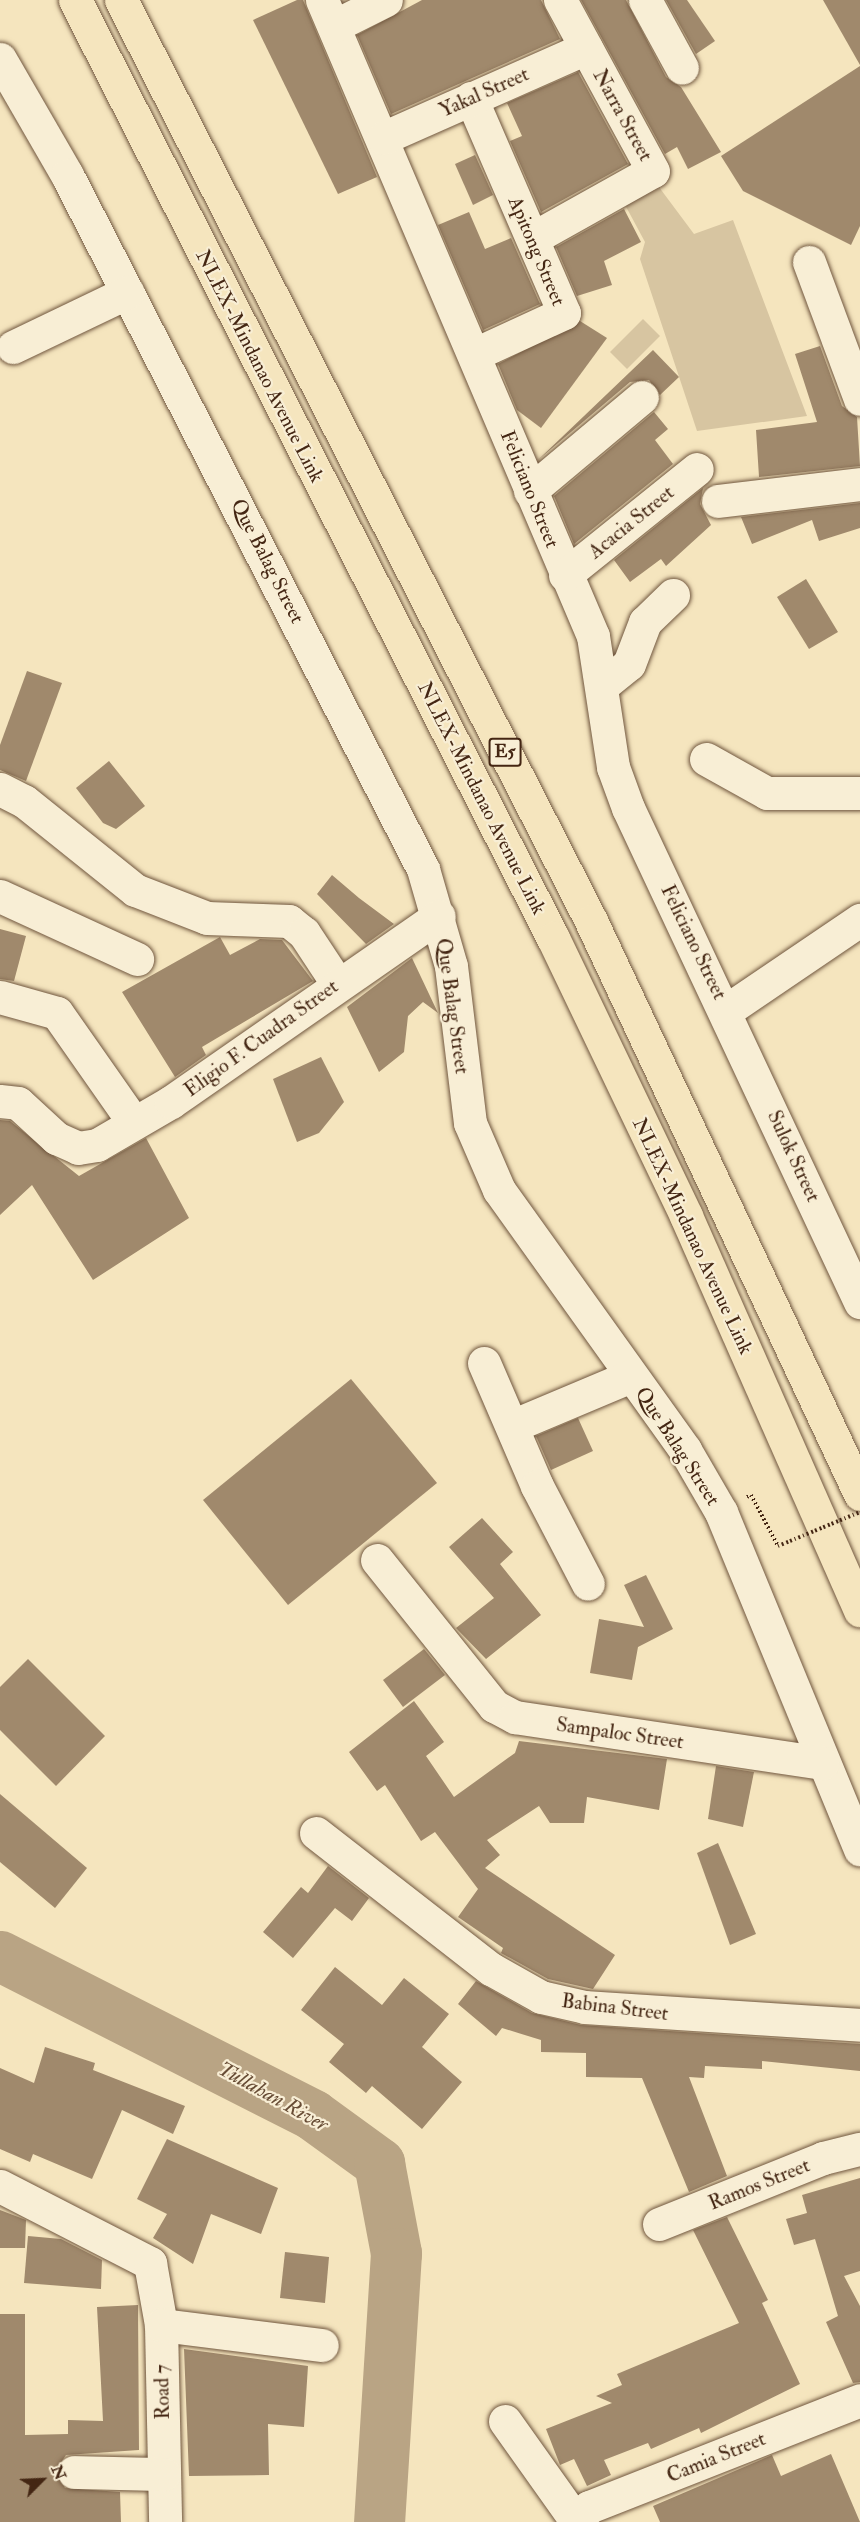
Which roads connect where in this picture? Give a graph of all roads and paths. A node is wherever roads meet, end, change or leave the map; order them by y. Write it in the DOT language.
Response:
graph roads {
  1 [pos="75,0"];
  2 [pos="120,0"];
  3 [pos="386,0"];
  4 [pos="560,0"];
  5 [pos="645,0"];
  6 [pos="328,13"];
  7 [pos="586,48"];
  8 [pos="0,59"];
  9 [pos="682,68"];
  10 [pos="471,98"];
  11 [pos="383,138"];
  12 [pos="533,238"];
  13 [pos="809,262"];
  14 [pos="128,292"];
  15 [pos="13,348"];
  16 [pos="475,354"];
  17 [pos="858,387"];
  18 [pos="642,397"];
  19 [pos="697,469"];
  20 [pos="860,484"];
  21 [pos="530,491"];
  22 [pos="718,501"];
  23 [pos="565,575"];
  24 [pos="673,596"];
  25 [pos="603,685"];
  26 [pos="706,759"];
  27 [pos="0,789"];
  28 [pos="860,793"];
  29 [pos="0,896"];
  30 [pos="440,916"];
  31 [pos="860,920"];
  32 [pos="137,959"];
  33 [pos="337,983"];
  34 [pos="0,997"];
  35 [pos="727,1010"];
  36 [pos="0,1101"];
  37 [pos="134,1123"];
  38 [pos="860,1302"];
  39 [pos="484,1363"];
  40 [pos="631,1376"];
  41 [pos="512,1426"];
  42 [pos="860,1494"];
  43 [pos="751,1495"];
  44 [pos="860,1512"];
  45 [pos="377,1560"];
  46 [pos="588,1584"];
  47 [pos="860,1610"];
  48 [pos="823,1763"];
  49 [pos="316,1833"];
  50 [pos="860,1849"];
  51 [pos="860,2025"];
  52 [pos="860,2149"];
  53 [pos="0,2186"];
  54 [pos="659,2224"];
  55 [pos="161,2325"];
  56 [pos="322,2345"];
  57 [pos="859,2402"];
  58 [pos="505,2421"];
  59 [pos="74,2472"];
  60 [pos="164,2474"];
  61 [pos="165,2522"];
  62 [pos="576,2522"];
  1 -- 47 [label="highway, NLEX-Mindanao Avenue Link / E5"];
  2 -- 42 [label="highway, NLEX-Mindanao Avenue Link / E5"];
  3 -- 6 [label="street, Feliciano Street"];
  4 -- 7 [label="street, Narra Street"];
  5 -- 9 [label="street"];
  6 -- 11 [label="street, Feliciano Street"];
  7 -- 10 [label="street, Yakal Street"];
  7 -- 12 [label="street, Narra Street"];
  8 -- 14 [label="street, Que Balag Street"];
  10 -- 11 [label="street, Yakal Street"];
  10 -- 12 [label="street, Apitong Street"];
  11 -- 16 [label="street, Feliciano Street"];
  12 -- 16 [label="street, Apitong Street"];
  13 -- 17 [label="street"];
  14 -- 15 [label="street"];
  14 -- 30 [label="street, Que Balag Street"];
  16 -- 21 [label="street, Feliciano Street"];
  18 -- 21 [label="street"];
  19 -- 23 [label="street, Acacia Street"];
  20 -- 22 [label="street"];
  21 -- 23 [label="street, Feliciano Street"];
  23 -- 25 [label="street, Feliciano Street"];
  24 -- 25 [label="street"];
  25 -- 35 [label="street, Feliciano Street"];
  26 -- 28 [label="street"];
  27 -- 33 [label="street"];
  29 -- 32 [label="street"];
  30 -- 33 [label="street, Eligio F. Cuadra Street"];
  30 -- 40 [label="street, Que Balag Street"];
  31 -- 35 [label="street"];
  33 -- 37 [label="street, Eligio F. Cuadra Street"];
  34 -- 37 [label="street"];
  35 -- 38 [label="street, Sulok Street"];
  36 -- 37 [label="street, Eligio F. Cuadra Street"];
  39 -- 41 [label="street"];
  40 -- 41 [label="street"];
  40 -- 48 [label="street, Que Balag Street"];
  41 -- 46 [label="street"];
  43 -- 44 [label="path, bridge"];
  45 -- 48 [label="street, Sampaloc Street"];
  48 -- 50 [label="street, Que Balag Street"];
  49 -- 51 [label="street, Babina Street"];
  52 -- 54 [label="street, Ramos Street"];
  53 -- 55 [label="street, Road 7"];
  55 -- 56 [label="street"];
  55 -- 60 [label="street, Road 7"];
  57 -- 62 [label="street, Camia Street"];
  58 -- 62 [label="street"];
  59 -- 60 [label="street"];
  60 -- 61 [label="street, Road 7"];
}
